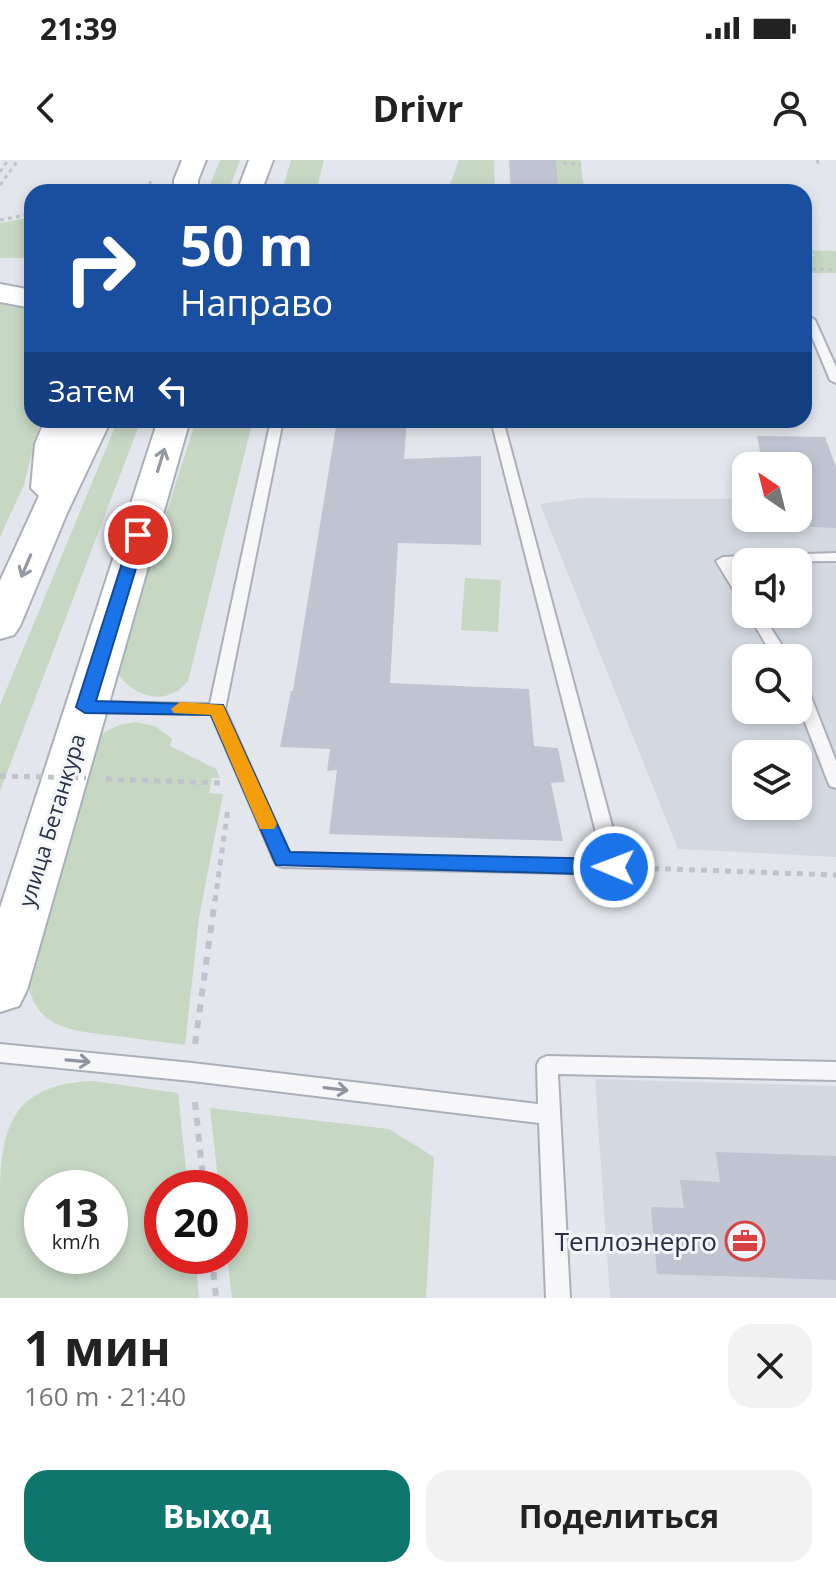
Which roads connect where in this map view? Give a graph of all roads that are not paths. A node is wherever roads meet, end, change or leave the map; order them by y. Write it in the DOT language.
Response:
graph roads {
  1 [pos="261,160"];
  2 [pos="252,184"];
  3 [pos="0,293"];
  4 [pos="24,298"];
  5 [pos="812,325"];
  6 [pos="836,380"];
  7 [pos="58,428"];
  8 [pos="91,428"];
  9 [pos="172,428"];
  10 [pos="275,428"];
  11 [pos="499,428"];
  12 [pos="49,513"];
  13 [pos="836,557"];
  14 [pos="812,558"];
  15 [pos="732,561"];
  16 [pos="732,576"];
  17 [pos="0,626"];
  18 [pos="85,707"];
  19 [pos="217,709"];
  20 [pos="812,720"];
  21 [pos="836,782"];
  22 [pos="0,990"];
  23 [pos="0,1053"];
  24 [pos="836,1071"];
  25 [pos="550,1115"];
  26 [pos="558,1298"];
  1 -- 2 [label="main road"];
  3 -- 4 [label="main road"];
  5 -- 6 [label="lane"];
  7 -- 12 [label="main road"];
  8 -- 12 [label="main road"];
  18 -- 9 [label="main road, улица Бетанкура, one-way"];
  10 -- 19 [label="lane"];
  11 -- 19 [label="lane"];
  12 -- 17 [label="main road, one-way"];
  13 -- 14 [label="lane"];
  15 -- 16 [label="lane"];
  18 -- 19 [label="lane"];
  18 -- 22 [label="main road, улица Бетанкура"];
  20 -- 21 [label="lane"];
  23 -- 25 [label="lane, one-way"];
  24 -- 25 [label="lane"];
  25 -- 26 [label="lane"];
}
